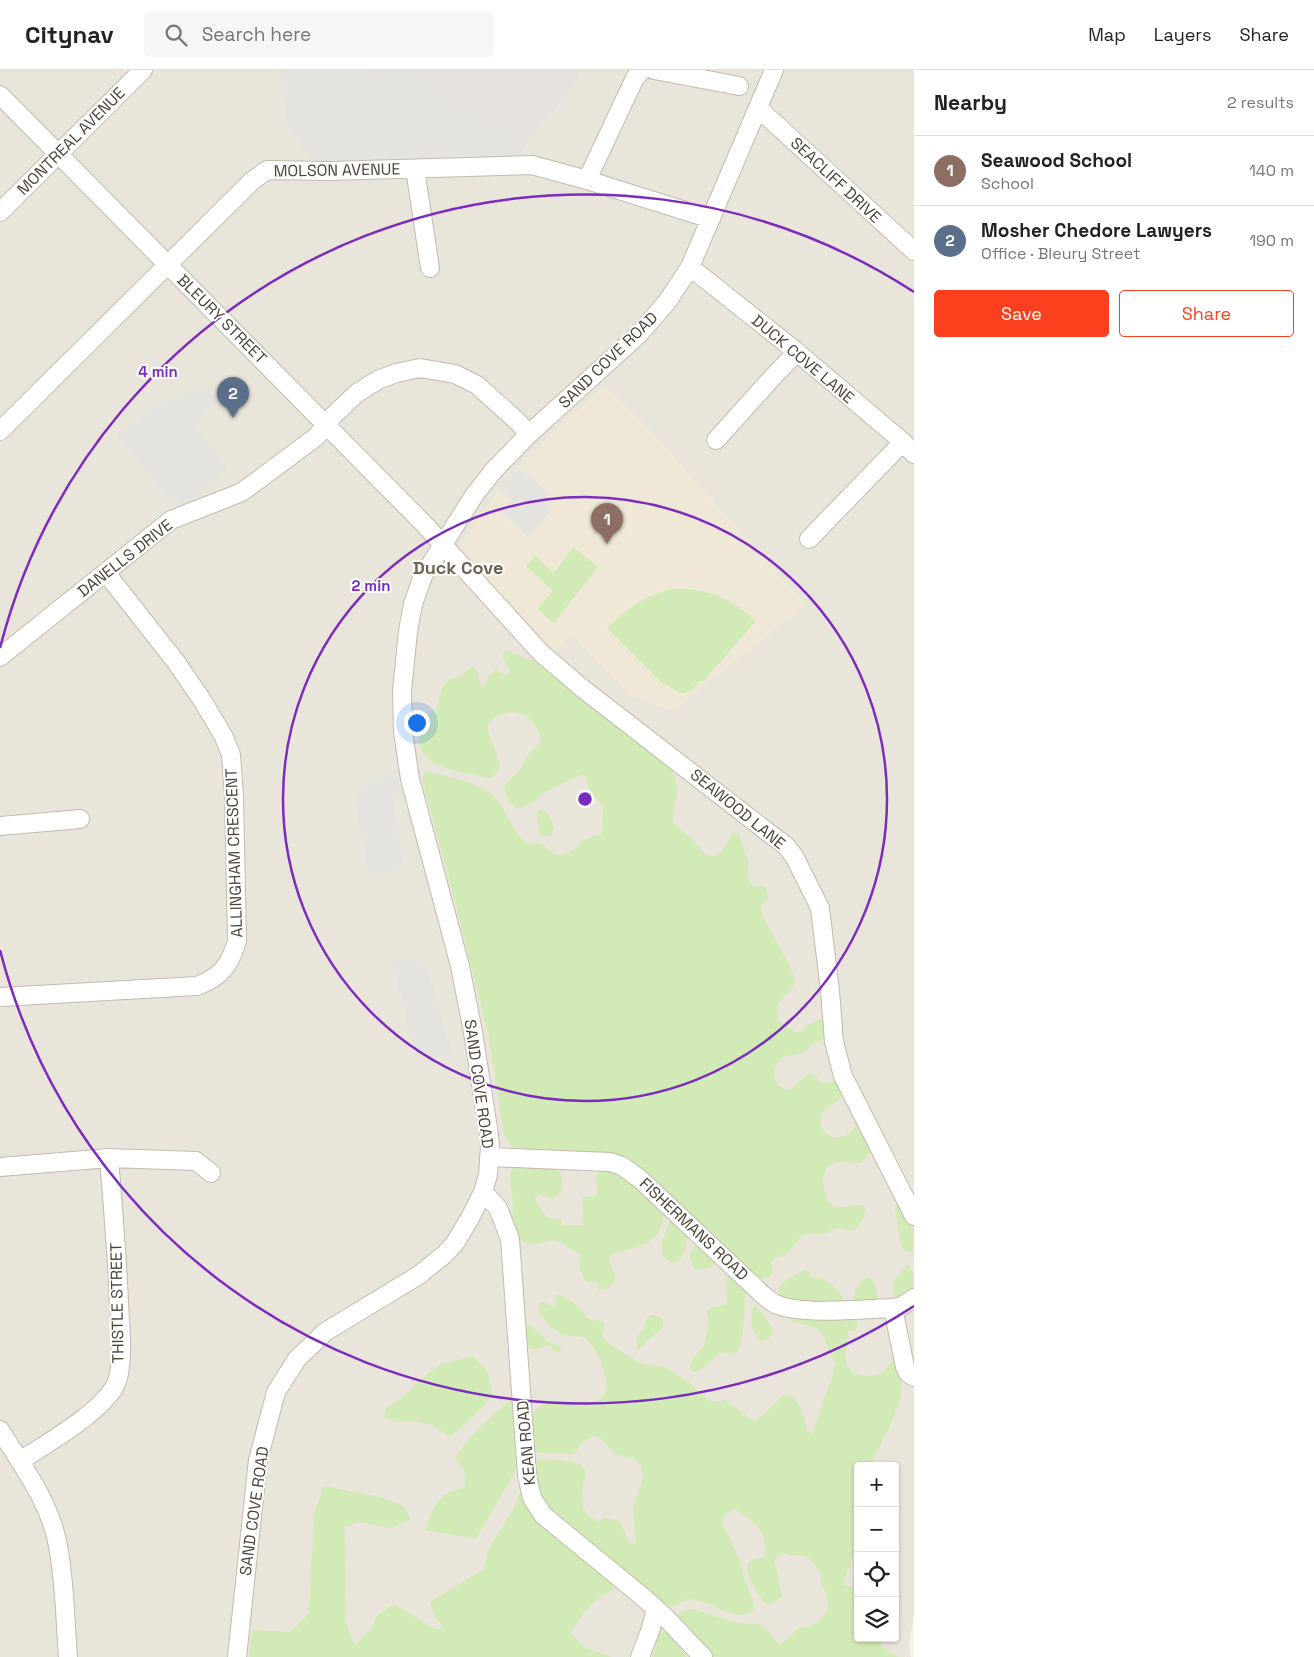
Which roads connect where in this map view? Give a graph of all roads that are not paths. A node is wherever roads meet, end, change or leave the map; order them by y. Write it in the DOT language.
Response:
graph roads {
  1 [pos="143,70"];
  2 [pos="642,70"];
  3 [pos="654,70"];
  4 [pos="774,70"];
  5 [pos="739,86"];
  6 [pos="0,95"];
  7 [pos="758,108"];
  8 [pos="58,154"];
  9 [pos="415,169"];
  10 [pos="587,180"];
  11 [pos="0,212"];
  12 [pos="711,219"];
  13 [pos="914,251"];
  14 [pos="168,264"];
  15 [pos="690,267"];
  16 [pos="430,268"];
  17 [pos="797,352"];
  18 [pos="326,424"];
  19 [pos="0,431"];
  20 [pos="529,434"];
  21 [pos="716,440"];
  22 [pos="908,448"];
  23 [pos="809,539"];
  24 [pos="443,545"];
  25 [pos="106,572"];
  26 [pos="0,657"];
  27 [pos="80,819"];
  28 [pos="0,826"];
  29 [pos="0,997"];
  30 [pos="489,1157"];
  31 [pos="109,1158"];
  32 [pos="0,1167"];
  33 [pos="211,1173"];
  34 [pos="483,1192"];
  35 [pos="914,1216"];
  36 [pos="914,1298"];
  37 [pos="893,1308"];
  38 [pos="914,1377"];
  39 [pos="0,1430"];
  40 [pos="20,1461"];
  41 [pos="656,1609"];
  42 [pos="68,1657"];
  43 [pos="237,1657"];
  44 [pos="640,1657"];
  45 [pos="703,1657"];
  1 -- 8 [label="street, MONTREAL AVENUE"];
  2 -- 10 [label="street"];
  3 -- 5 [label="street"];
  4 -- 7 [label="street, SAND COVE ROAD"];
  6 -- 8 [label="street, BLEURY STREET"];
  7 -- 12 [label="street, SAND COVE ROAD"];
  7 -- 13 [label="street, SEACLIFF DRIVE"];
  8 -- 11 [label="street, MONTREAL AVENUE"];
  8 -- 14 [label="street, BLEURY STREET"];
  9 -- 10 [label="street, MOLSON AVENUE"];
  9 -- 14 [label="street, MOLSON AVENUE"];
  9 -- 16 [label="street"];
  10 -- 12 [label="street, MOLSON AVENUE"];
  12 -- 15 [label="street, SAND COVE ROAD"];
  14 -- 18 [label="street, BLEURY STREET"];
  14 -- 19 [label="street, MOLSON AVENUE"];
  15 -- 17 [label="street, DUCK COVE LANE"];
  15 -- 20 [label="street, SAND COVE ROAD"];
  17 -- 21 [label="street"];
  17 -- 22 [label="street, DUCK COVE LANE"];
  18 -- 20 [label="street, DANELLS DRIVE"];
  18 -- 24 [label="street, BLEURY STREET"];
  18 -- 25 [label="street, DANELLS DRIVE"];
  20 -- 24 [label="street, SAND COVE ROAD"];
  22 -- 23 [label="street"];
  24 -- 30 [label="street, SAND COVE ROAD"];
  24 -- 35 [label="street, SEAWOOD LANE"];
  25 -- 26 [label="street, DANELLS DRIVE"];
  25 -- 29 [label="street, ALLINGHAM CRESCENT"];
  27 -- 28 [label="street"];
  30 -- 34 [label="street, SAND COVE ROAD"];
  30 -- 37 [label="street, FISHERMANS ROAD"];
  31 -- 32 [label="street"];
  31 -- 33 [label="street"];
  31 -- 40 [label="street, THISTLE STREET"];
  34 -- 41 [label="street, KEAN ROAD"];
  34 -- 43 [label="street, SAND COVE ROAD"];
  36 -- 37 [label="street"];
  37 -- 38 [label="street"];
  39 -- 40 [label="street"];
  40 -- 42 [label="street"];
  41 -- 44 [label="street"];
  41 -- 45 [label="street, KEAN ROAD"];
}
